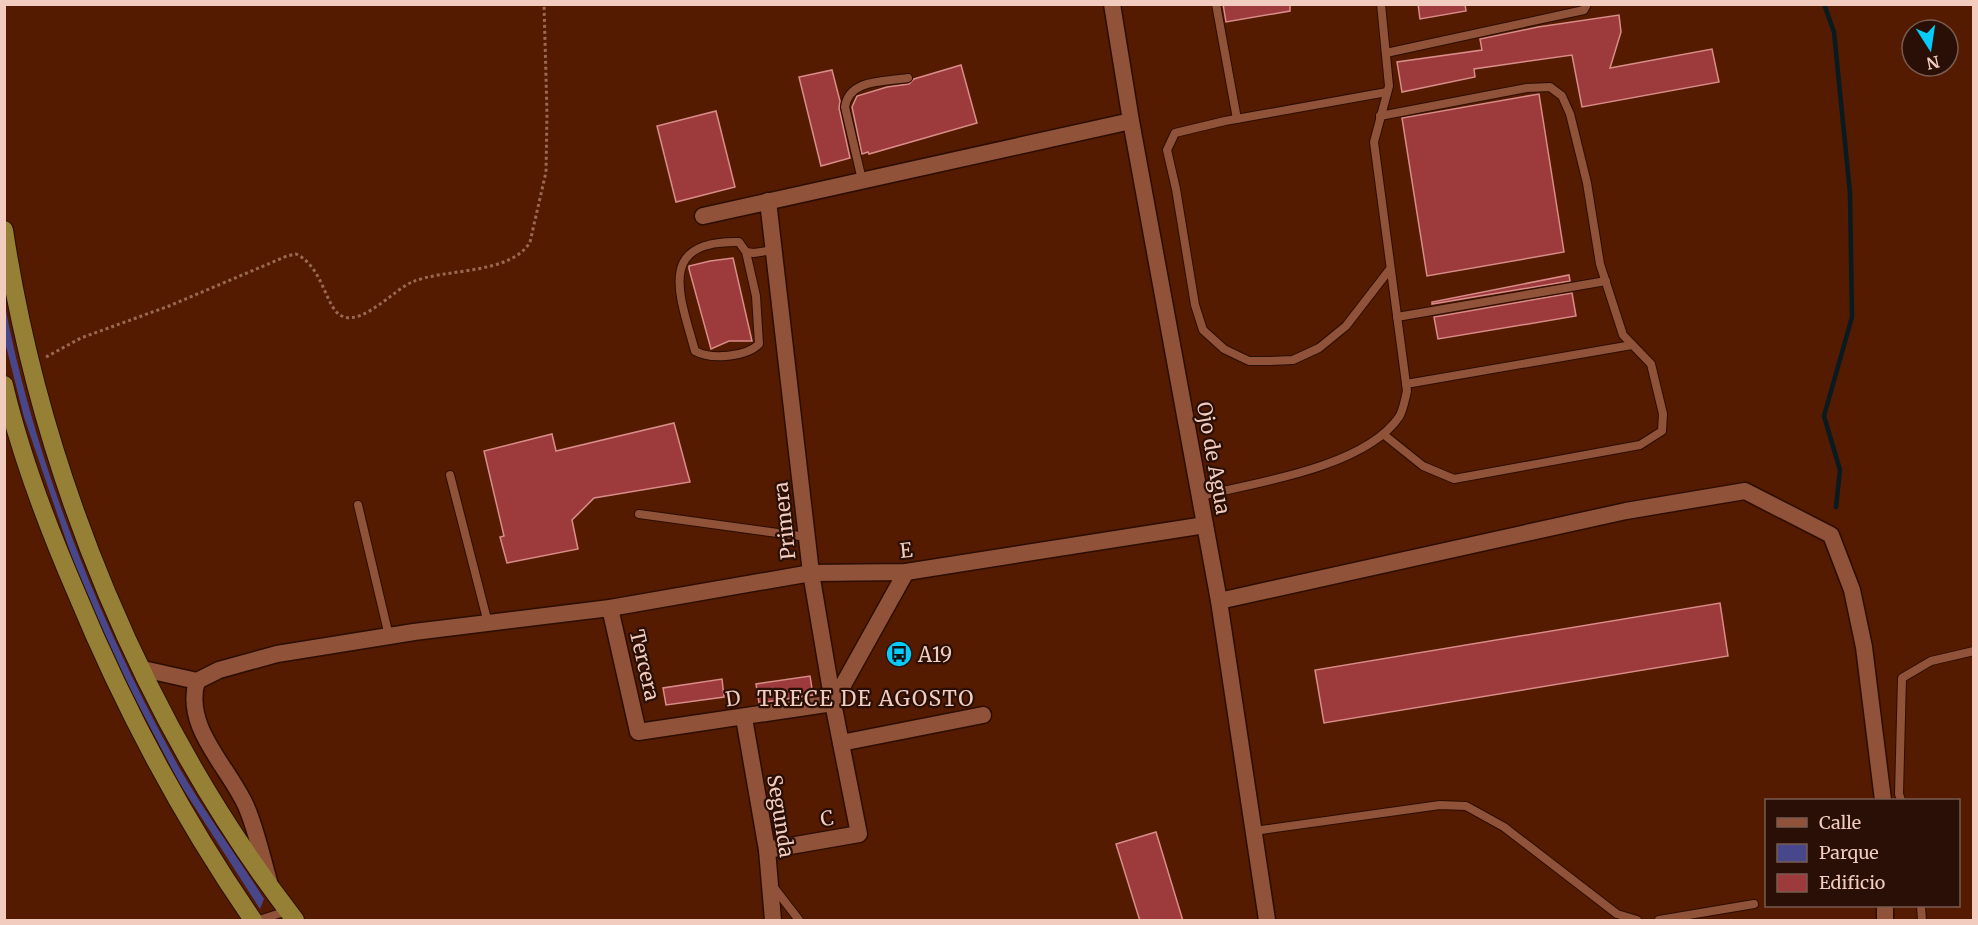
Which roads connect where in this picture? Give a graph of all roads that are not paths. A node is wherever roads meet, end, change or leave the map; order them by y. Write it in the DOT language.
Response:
graph roads {
  1 [pos="1112,4"];
  2 [pos="1216,4"];
  3 [pos="1381,4"];
  4 [pos="1587,4"];
  5 [pos="1386,53"];
  6 [pos="908,78"];
  7 [pos="1387,92"];
  8 [pos="1380,116"];
  9 [pos="1237,119"];
  10 [pos="1131,121"];
  11 [pos="862,180"];
  12 [pos="768,201"];
  13 [pos="703,216"];
  14 [pos="4,230"];
  15 [pos="774,250"];
  16 [pos="746,252"];
  17 [pos="1390,269"];
  18 [pos="1606,281"];
  19 [pos="1397,317"];
  20 [pos="1632,345"];
  21 [pos="1406,384"];
  22 [pos="4,385"];
  23 [pos="1383,434"];
  24 [pos="450,475"];
  25 [pos="1200,496"];
  26 [pos="358,505"];
  27 [pos="639,514"];
  28 [pos="1205,525"];
  29 [pos="808,537"];
  30 [pos="906,572"];
  31 [pos="811,573"];
  32 [pos="1219,601"];
  33 [pos="610,608"];
  34 [pos="488,623"];
  35 [pos="390,636"];
  36 [pos="1974,651"];
  37 [pos="143,669"];
  38 [pos="197,681"];
  39 [pos="833,703"];
  40 [pos="983,715"];
  41 [pos="744,718"];
  42 [pos="638,732"];
  43 [pos="841,743"];
  44 [pos="1882,799"];
  45 [pos="1900,799"];
  46 [pos="1254,831"];
  47 [pos="859,834"];
  48 [pos="767,850"];
  49 [pos="770,882"];
  50 [pos="273,893"];
  51 [pos="1754,904"];
  52 [pos="291,916"];
  53 [pos="253,921"];
  54 [pos="259,921"];
  55 [pos="773,921"];
  56 [pos="798,921"];
  57 [pos="1267,921"];
  58 [pos="1637,921"];
  59 [pos="1659,921"];
  1 -- 10 [label="street, Ojo de Agua"];
  2 -- 9 [label="lane"];
  3 -- 5 [label="lane"];
  4 -- 5 [label="lane"];
  5 -- 7 [label="lane"];
  6 -- 11 [label="lane"];
  7 -- 8 [label="lane"];
  7 -- 9 [label="lane"];
  8 -- 17 [label="lane"];
  8 -- 18 [label="lane"];
  9 -- 17 [label="lane"];
  10 -- 11 [label="street"];
  10 -- 25 [label="street, Ojo de Agua"];
  11 -- 12 [label="street"];
  12 -- 13 [label="street"];
  12 -- 15 [label="street, Primera"];
  14 -- 37 [label="highway"];
  15 -- 16 [label="lane"];
  15 -- 29 [label="street, Primera"];
  16 -- 16 [label="lane"];
  17 -- 19 [label="lane"];
  18 -- 19 [label="lane"];
  18 -- 20 [label="lane"];
  19 -- 21 [label="lane"];
  20 -- 21 [label="lane"];
  20 -- 23 [label="lane"];
  21 -- 23 [label="lane"];
  22 -- 53 [label="highway"];
  23 -- 25 [label="lane"];
  24 -- 34 [label="lane"];
  25 -- 28 [label="street, Ojo de Agua"];
  26 -- 35 [label="lane"];
  27 -- 29 [label="lane"];
  28 -- 30 [label="street, E"];
  28 -- 32 [label="street, Ojo de Agua"];
  29 -- 31 [label="street, Primera"];
  30 -- 31 [label="street, E"];
  30 -- 39 [label="street"];
  31 -- 33 [label="street, E"];
  31 -- 39 [label="street, Primera"];
  32 -- 44 [label="street"];
  32 -- 46 [label="street, Ojo de Agua"];
  33 -- 34 [label="street, E"];
  33 -- 42 [label="street, Tercera"];
  34 -- 35 [label="street, E"];
  35 -- 38 [label="street, E"];
  36 -- 45 [label="lane"];
  37 -- 38 [label="street"];
  37 -- 50 [label="highway"];
  38 -- 50 [label="street"];
  39 -- 41 [label="street, D"];
  39 -- 43 [label="street, Primera"];
  40 -- 43 [label="street"];
  41 -- 42 [label="street, D"];
  41 -- 48 [label="street, Segunda"];
  43 -- 47 [label="street, Primera"];
  46 -- 57 [label="street, Ojo de Agua"];
  46 -- 58 [label="lane"];
  47 -- 48 [label="street, C"];
  48 -- 49 [label="street, Segunda"];
  49 -- 55 [label="street, Segunda"];
  49 -- 56 [label="lane"];
  50 -- 52 [label="highway"];
  51 -- 59 [label="lane"];
  52 -- 54 [label="lane"];
}
